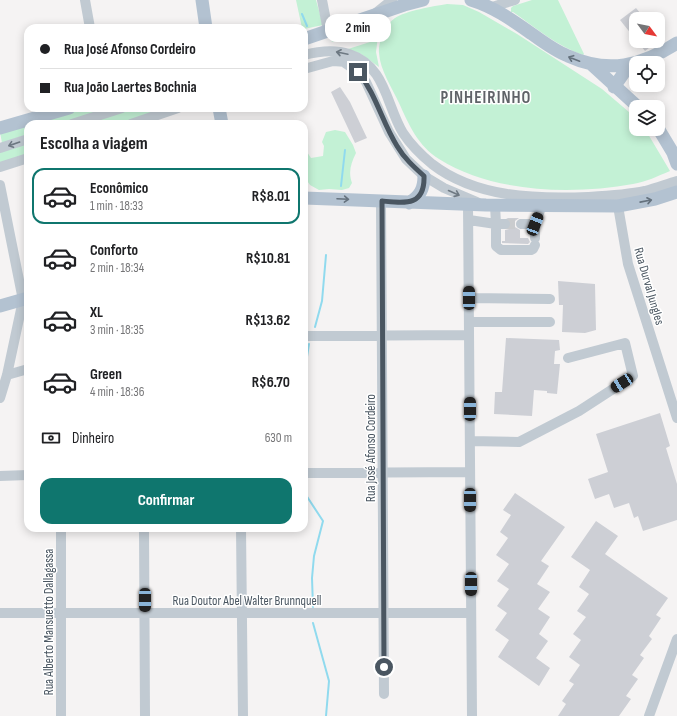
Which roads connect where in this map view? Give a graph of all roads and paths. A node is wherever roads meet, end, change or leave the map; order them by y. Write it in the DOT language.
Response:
graph roads {
  1 [pos="85,0"];
  2 [pos="202,0"];
  3 [pos="322,0"];
  4 [pos="392,0"];
  5 [pos="423,0"];
  6 [pos="471,0"];
  7 [pos="516,0"];
  8 [pos="492,7"];
  9 [pos="373,16"];
  10 [pos="89,24"];
  11 [pos="205,24"];
  12 [pos="328,31"];
  13 [pos="308,38"];
  14 [pos="677,43"];
  15 [pos="308,54"];
  16 [pos="656,56"];
  17 [pos="342,61"];
  18 [pos="591,64"];
  19 [pos="629,64"];
  20 [pos="629,65"];
  21 [pos="308,68"];
  22 [pos="377,76"];
  23 [pos="614,86"];
  24 [pos="630,100"];
  25 [pos="55,112"];
  26 [pos="100,112"];
  27 [pos="166,112"];
  28 [pos="28,120"];
  29 [pos="81,120"];
  30 [pos="142,120"];
  31 [pos="24,121"];
  32 [pos="0,128"];
  33 [pos="663,136"];
  34 [pos="24,140"];
  35 [pos="0,148"];
  36 [pos="24,159"];
  37 [pos="677,164"];
  38 [pos="0,167"];
  39 [pos="424,176"];
  40 [pos="677,181"];
  41 [pos="0,185"];
  42 [pos="677,192"];
  43 [pos="308,198"];
  44 [pos="382,201"];
  45 [pos="409,203"];
  46 [pos="468,205"];
  47 [pos="491,205"];
  48 [pos="542,205"];
  49 [pos="618,206"];
  50 [pos="469,220"];
  51 [pos="501,224"];
  52 [pos="520,224"];
  53 [pos="535,224"];
  54 [pos="24,294"];
  55 [pos="469,298"];
  56 [pos="24,299"];
  57 [pos="550,299"];
  58 [pos="24,303"];
  59 [pos="0,306"];
  60 [pos="469,322"];
  61 [pos="550,322"];
  62 [pos="469,335"];
  63 [pos="308,336"];
  64 [pos="382,336"];
  65 [pos="568,358"];
  66 [pos="24,370"];
  67 [pos="6,375"];
  68 [pos="0,398"];
  69 [pos="677,418"];
  70 [pos="470,441"];
  71 [pos="470,472"];
  72 [pos="308,473"];
  73 [pos="383,473"];
  74 [pos="24,475"];
  75 [pos="0,476"];
  76 [pos="61,532"];
  77 [pos="144,532"];
  78 [pos="241,532"];
  79 [pos="0,613"];
  80 [pos="61,613"];
  81 [pos="145,613"];
  82 [pos="241,613"];
  83 [pos="384,613"];
  84 [pos="471,613"];
  85 [pos="677,639"];
  86 [pos="673,664"];
  87 [pos="384,694"];
  88 [pos="651,715"];
  89 [pos="62,716"];
  90 [pos="145,716"];
  91 [pos="242,716"];
  92 [pos="472,716"];
  1 -- 10 [label="street"];
  2 -- 11 [label="main road"];
  3 -- 12 [label="street"];
  4 -- 9 [label="street"];
  5 -- 9 [label="main road"];
  6 -- 8 [label="main road"];
  7 -- 8 [label="street"];
  18 -- 8 [label="main road, one-way"];
  9 -- 12 [label="main road"];
  12 -- 13 [label="main road"];
  14 -- 16 [label="main road"];
  22 -- 15 [label="street, one-way"];
  17 -- 21 [label="street"];
  17 -- 22 [label="street"];
  17 -- 39 [label="street"];
  18 -- 19 [label="main road"];
  18 -- 23 [label="main road"];
  20 -- 23 [label="main road"];
  22 -- 40 [label="street"];
  23 -- 24 [label="main road"];
  25 -- 28 [label="main road"];
  26 -- 29 [label="street"];
  27 -- 30 [label="street"];
  31 -- 32 [label="main road"];
  33 -- 37 [label="main road"];
  34 -- 35 [label="street, one-way"];
  36 -- 38 [label="street"];
  39 -- 45 [label="main road"];
  39 -- 47 [label="street, one-way"];
  41 -- 54 [label="street"];
  49 -- 42 [label="main road, one-way"];
  43 -- 44 [label="main road, one-way"];
  44 -- 45 [label="main road"];
  44 -- 64 [label="street, Rua José Afonso Cordeiro"];
  45 -- 46 [label="main road"];
  46 -- 47 [label="main road"];
  46 -- 50 [label="street"];
  47 -- 48 [label="main road"];
  47 -- 51 [label="street"];
  48 -- 49 [label="main road"];
  48 -- 53 [label="street"];
  49 -- 69 [label="street, Rua Durval Jungles"];
  50 -- 51 [label="street"];
  50 -- 55 [label="street"];
  51 -- 53 [label="street"];
  52 -- 53 [label="street"];
  55 -- 57 [label="street"];
  55 -- 60 [label="street"];
  56 -- 59 [label="main road"];
  58 -- 67 [label="street"];
  60 -- 61 [label="street"];
  60 -- 62 [label="street"];
  62 -- 64 [label="street"];
  62 -- 70 [label="street"];
  63 -- 64 [label="street"];
  64 -- 73 [label="street, Rua José Afonso Cordeiro"];
  65 -- 70 [label="street"];
  66 -- 67 [label="street"];
  67 -- 68 [label="street"];
  70 -- 71 [label="street"];
  71 -- 73 [label="street"];
  71 -- 84 [label="street"];
  72 -- 73 [label="street"];
  73 -- 83 [label="street, Rua José Afonso Cordeiro"];
  74 -- 75 [label="street"];
  76 -- 80 [label="street, Rua Alberto Mansuetto Dallagassa"];
  77 -- 81 [label="street"];
  78 -- 82 [label="street"];
  79 -- 80 [label="street, Rua Doutor Abel Walter Brunnquell"];
  80 -- 81 [label="street, Rua Doutor Abel Walter Brunnquell"];
  80 -- 89 [label="street, Rua Alberto Mansuetto Dallagassa"];
  81 -- 82 [label="street, Rua Doutor Abel Walter Brunnquell"];
  81 -- 90 [label="street"];
  82 -- 83 [label="street, Rua Doutor Abel Walter Brunnquell"];
  82 -- 91 [label="street"];
  83 -- 84 [label="street, Rua Doutor Abel Walter Brunnquell"];
  83 -- 87 [label="street, Rua José Afonso Cordeiro"];
  84 -- 92 [label="street"];
  85 -- 86 [label="street"];
  86 -- 88 [label="street"];
}
